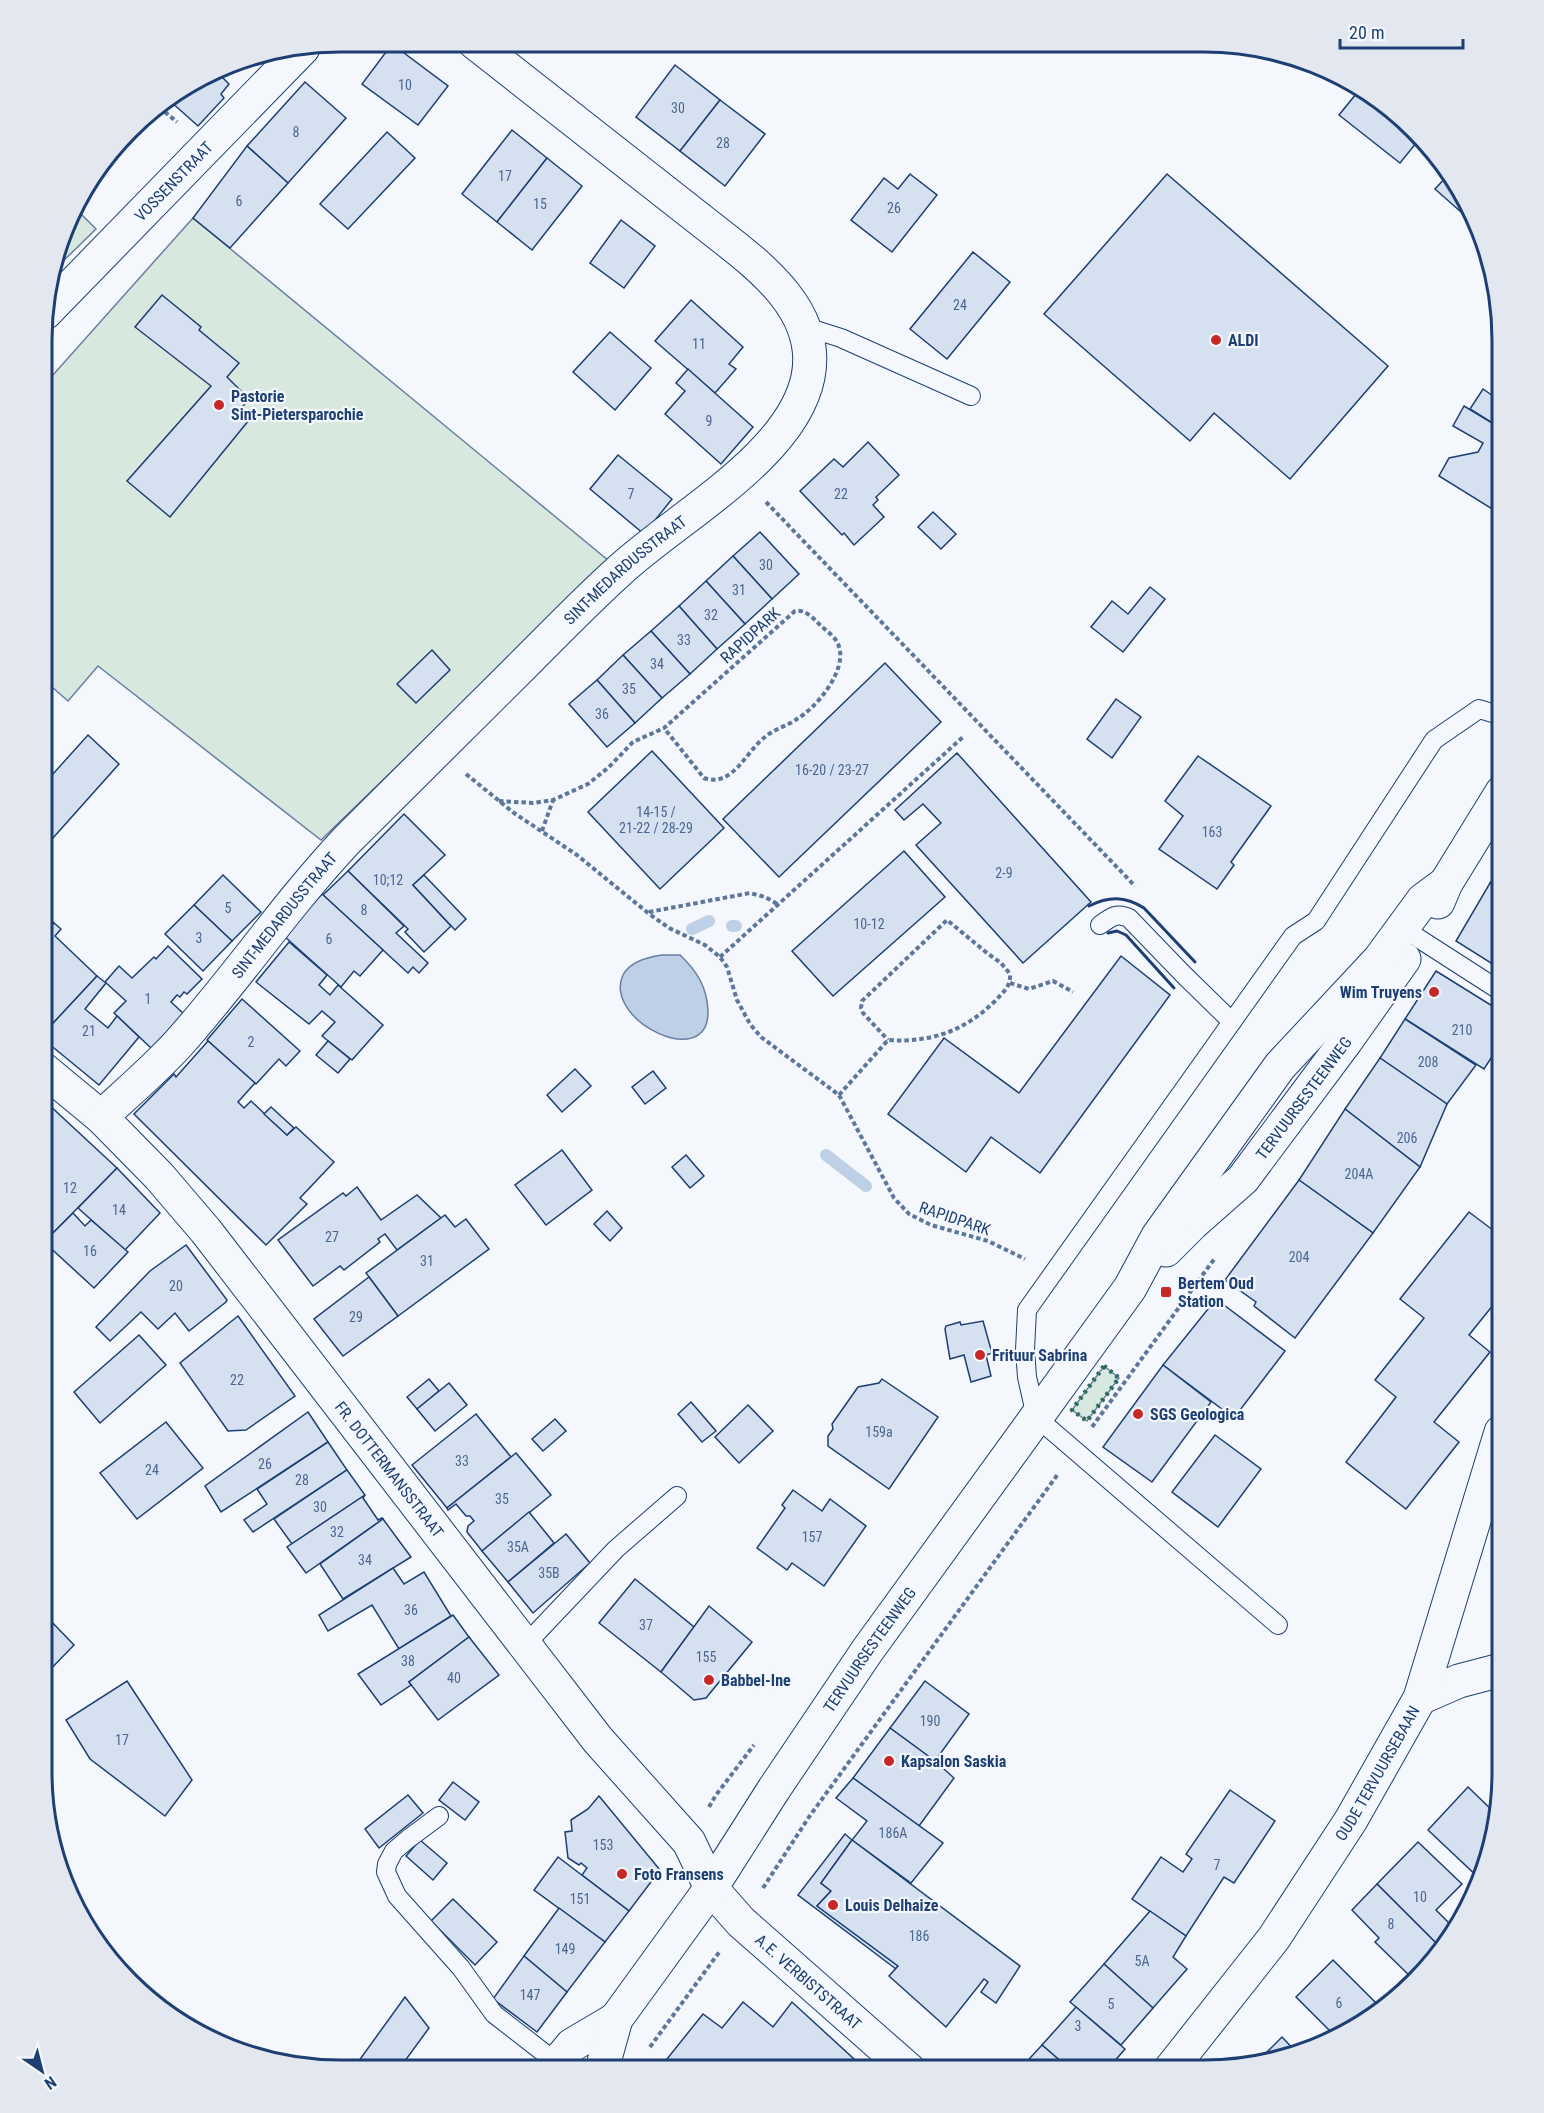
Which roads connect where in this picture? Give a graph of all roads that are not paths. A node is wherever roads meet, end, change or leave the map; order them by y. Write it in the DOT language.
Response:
graph roads {
  1 [pos="487,52"];
  2 [pos="295,56"];
  3 [pos="55,303"];
  4 [pos="803,326"];
  5 [pos="971,396"];
  6 [pos="1492,713"];
  7 [pos="1492,808"];
  8 [pos="1446,883"];
  9 [pos="1100,925"];
  10 [pos="1418,938"];
  11 [pos="1492,986"];
  12 [pos="1232,1022"];
  13 [pos="52,1077"];
  14 [pos="101,1117"];
  15 [pos="1130,1288"];
  16 [pos="1036,1417"];
  17 [pos="1492,1464"];
  18 [pos="676,1496"];
  19 [pos="1278,1625"];
  20 [pos="525,1646"];
  21 [pos="1492,1672"];
  22 [pos="1420,1698"];
  23 [pos="439,1816"];
  24 [pos="711,1888"];
  25 [pos="616,2019"];
  26 [pos="549,2061"];
  27 [pos="559,2061"];
  28 [pos="604,2061"];
  29 [pos="899,2061"];
  30 [pos="1177,2061"];
  1 -- 4 [label="street, SINT-MEDARDUSSTRAAT"];
  2 -- 3 [label="street, VOSSENSTRAAT"];
  4 -- 5 [label="lane"];
  4 -- 14 [label="street, SINT-MEDARDUSSTRAAT"];
  6 -- 12 [label="lane"];
  7 -- 8 [label="street, TERVUURSESTEENWEG"];
  8 -- 10 [label="street, TERVUURSESTEENWEG"];
  8 -- 15 [label="street, TERVUURSESTEENWEG"];
  9 -- 12 [label="lane"];
  10 -- 11 [label="lane"];
  10 -- 15 [label="street, TERVUURSESTEENWEG"];
  12 -- 16 [label="lane"];
  13 -- 14 [label="street, FR. DOTTERMANSSTRAAT"];
  14 -- 20 [label="street, FR. DOTTERMANSSTRAAT"];
  15 -- 16 [label="street, TERVUURSESTEENWEG"];
  16 -- 19 [label="lane"];
  16 -- 24 [label="street, TERVUURSESTEENWEG"];
  17 -- 22 [label="street, OUDE TERVUURSEBAAN"];
  18 -- 20 [label="lane"];
  20 -- 24 [label="street, FR. DOTTERMANSSTRAAT"];
  21 -- 22 [label="street"];
  22 -- 30 [label="street, OUDE TERVUURSEBAAN"];
  23 -- 26 [label="lane"];
  24 -- 25 [label="street, TERVUURSESTEENWEG"];
  24 -- 29 [label="street, A.E. VERBISTSTRAAT"];
  25 -- 27 [label="street, TERVUURSESTEENWEG"];
  25 -- 28 [label="street, TERVUURSESTEENWEG"];
}
